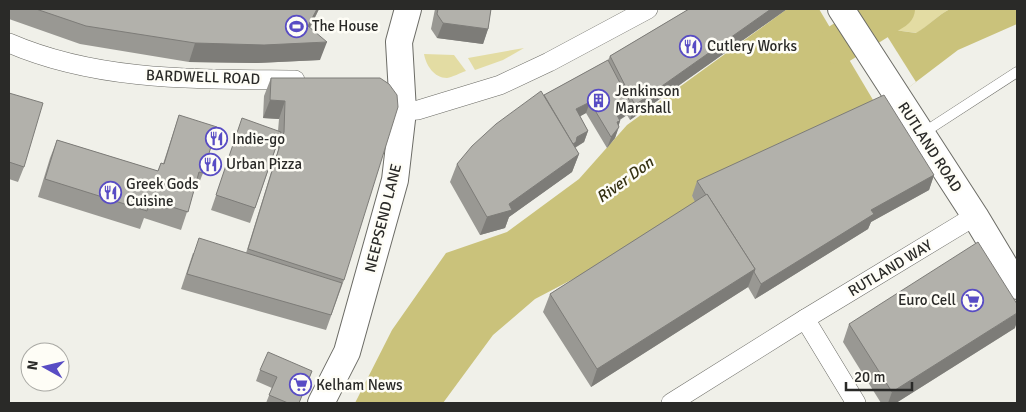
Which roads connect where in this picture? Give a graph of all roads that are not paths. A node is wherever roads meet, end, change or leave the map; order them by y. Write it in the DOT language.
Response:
graph roads {
  1 [pos="408,9"];
  2 [pos="648,9"];
  3 [pos="842,9"];
  4 [pos="9,43"];
  5 [pos="1017,72"];
  6 [pos="308,80"];
  7 [pos="403,111"];
  8 [pos="922,134"];
  9 [pos="975,216"];
  10 [pos="1011,271"];
  11 [pos="805,319"];
  12 [pos="321,403"];
  13 [pos="671,403"];
  14 [pos="856,403"];
  1 -- 7 [label="main road, NEEPSEND LANE"];
  2 -- 7 [label="street"];
  3 -- 8 [label="main road, RUTLAND ROAD"];
  4 -- 6 [label="street, BARDWELL ROAD"];
  5 -- 8 [label="lane"];
  7 -- 12 [label="main road, NEEPSEND LANE"];
  8 -- 9 [label="main road, RUTLAND ROAD"];
  9 -- 10 [label="main road, RUTLAND ROAD"];
  9 -- 11 [label="street, RUTLAND WAY"];
  11 -- 13 [label="street, RUTLAND WAY"];
  11 -- 14 [label="street"];
}
